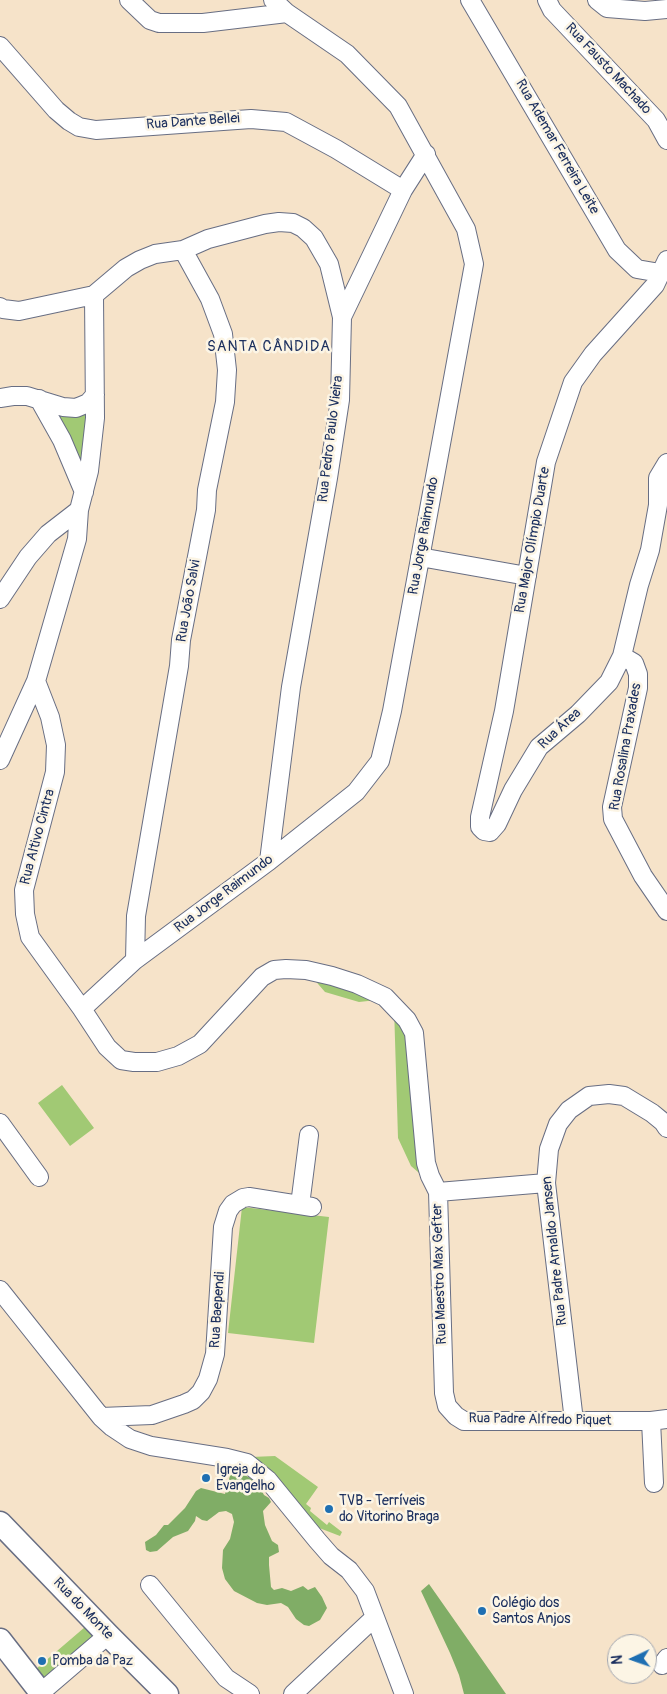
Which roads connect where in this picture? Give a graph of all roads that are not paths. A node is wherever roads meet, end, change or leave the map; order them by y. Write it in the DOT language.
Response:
graph roads {
  1 [pos="129,0"];
  2 [pos="273,0"];
  3 [pos="470,0"];
  4 [pos="547,0"];
  5 [pos="597,0"];
  6 [pos="667,10"];
  7 [pos="287,13"];
  8 [pos="0,46"];
  9 [pos="667,140"];
  10 [pos="426,154"];
  11 [pos="403,190"];
  12 [pos="183,250"];
  13 [pos="664,267"];
  14 [pos="94,295"];
  15 [pos="0,307"];
  16 [pos="342,317"];
  17 [pos="95,395"];
  18 [pos="0,398"];
  19 [pos="39,399"];
  20 [pos="667,464"];
  21 [pos="84,492"];
  22 [pos="78,510"];
  23 [pos="420,557"];
  24 [pos="527,576"];
  25 [pos="0,599"];
  26 [pos="622,656"];
  27 [pos="36,681"];
  28 [pos="0,760"];
  29 [pos="490,832"];
  30 [pos="269,861"];
  31 [pos="667,911"];
  32 [pos="135,960"];
  33 [pos="82,1008"];
  34 [pos="0,1123"];
  35 [pos="667,1128"];
  36 [pos="309,1135"];
  37 [pos="39,1177"];
  38 [pos="546,1182"];
  39 [pos="438,1192"];
  40 [pos="0,1290"];
  41 [pos="444,1393"];
  42 [pos="101,1417"];
  43 [pos="659,1420"];
  44 [pos="574,1421"];
  45 [pos="654,1483"];
  46 [pos="0,1523"];
  47 [pos="150,1585"];
  48 [pos="374,1618"];
  49 [pos="108,1635"];
  50 [pos="0,1640"];
  51 [pos="41,1694"];
  52 [pos="167,1694"];
  53 [pos="250,1694"];
  54 [pos="293,1694"];
  55 [pos="404,1694"];
  1 -- 7 [label="street"];
  2 -- 7 [label="street, Rua Jorge Raimundo"];
  3 -- 13 [label="street, Rua Ademar Ferreira Leite"];
  4 -- 9 [label="street, Rua Fausto Machado"];
  5 -- 6 [label="street"];
  7 -- 10 [label="street, Rua Jorge Raimundo"];
  8 -- 11 [label="street, Rua Dante Bellei"];
  10 -- 11 [label="street"];
  10 -- 23 [label="street, Rua Jorge Raimundo"];
  11 -- 16 [label="street"];
  12 -- 14 [label="street, Rua Pedro Paulo Vieira"];
  12 -- 16 [label="street, Rua Pedro Paulo Vieira"];
  12 -- 32 [label="street, Rua João Salvi"];
  13 -- 24 [label="street, Rua Major Olímpio Duarte"];
  14 -- 15 [label="street, Rua Pedro Paulo Vieira"];
  14 -- 17 [label="street"];
  16 -- 30 [label="street, Rua Pedro Paulo Vieira"];
  17 -- 19 [label="street"];
  17 -- 21 [label="street"];
  18 -- 19 [label="street"];
  19 -- 21 [label="street"];
  20 -- 26 [label="street"];
  21 -- 22 [label="street"];
  22 -- 25 [label="street"];
  22 -- 27 [label="street"];
  23 -- 24 [label="street"];
  23 -- 30 [label="street, Rua Jorge Raimundo"];
  24 -- 29 [label="street, Rua Major Olímpio Duarte"];
  26 -- 29 [label="street, Rua Área"];
  26 -- 31 [label="street, Rua Rosalina Praxades"];
  27 -- 28 [label="street"];
  27 -- 33 [label="street, Rua Altivo Cintra"];
  30 -- 32 [label="street, Rua Jorge Raimundo"];
  32 -- 33 [label="street, Rua Jorge Raimundo"];
  33 -- 39 [label="street, Rua Maestro Max Gefter"];
  34 -- 37 [label="street"];
  35 -- 38 [label="street, Rua Padre Arnaldo Jansen"];
  36 -- 42 [label="street, Rua Baependi"];
  38 -- 39 [label="street"];
  38 -- 44 [label="street, Rua Padre Arnaldo Jansen"];
  39 -- 41 [label="street, Rua Maestro Max Gefter"];
  40 -- 42 [label="street"];
  41 -- 44 [label="street, Rua Padre Alfredo Piquet"];
  42 -- 48 [label="street"];
  43 -- 44 [label="street, Rua Padre Alfredo Piquet"];
  43 -- 45 [label="street"];
  46 -- 49 [label="main road, Rua do Monte"];
  47 -- 53 [label="street"];
  48 -- 54 [label="street"];
  48 -- 55 [label="street"];
  49 -- 51 [label="street"];
  49 -- 52 [label="main road, Rua do Monte"];
  50 -- 51 [label="main road"];
}
